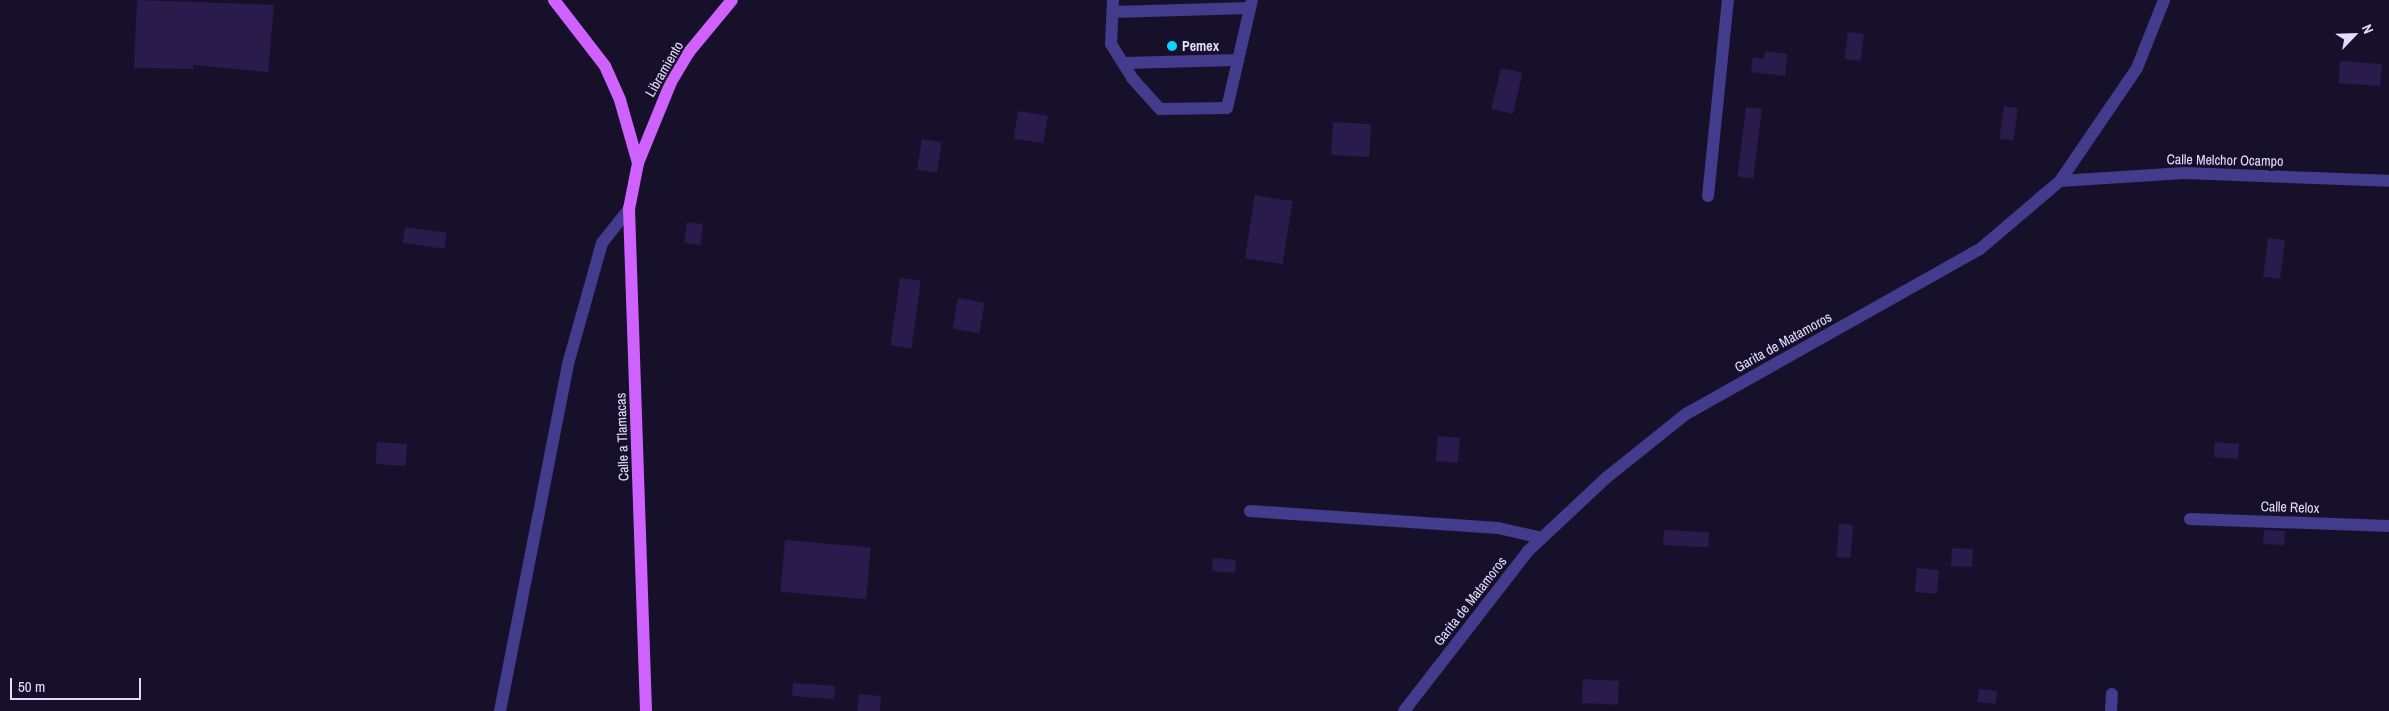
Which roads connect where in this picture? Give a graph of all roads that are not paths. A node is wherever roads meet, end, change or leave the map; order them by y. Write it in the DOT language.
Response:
graph roads {
  1 [pos="554,0"];
  2 [pos="732,0"];
  3 [pos="1728,0"];
  4 [pos="2164,0"];
  5 [pos="1251,4"];
  6 [pos="1113,6"];
  7 [pos="1238,60"];
  8 [pos="1123,63"];
  9 [pos="638,163"];
  10 [pos="2060,181"];
  11 [pos="2389,181"];
  12 [pos="1708,196"];
  13 [pos="629,209"];
  14 [pos="1250,511"];
  15 [pos="2190,519"];
  16 [pos="2389,526"];
  17 [pos="1542,538"];
  18 [pos="2112,694"];
  19 [pos="500,711"];
  20 [pos="646,711"];
  21 [pos="1404,711"];
  22 [pos="2111,711"];
  1 -- 9 [label="main road"];
  2 -- 9 [label="main road, Libramiento"];
  3 -- 12 [label="street"];
  4 -- 10 [label="street, Garita de Matamoros"];
  5 -- 6 [label="street"];
  5 -- 7 [label="street"];
  6 -- 8 [label="street"];
  7 -- 8 [label="street"];
  7 -- 8 [label="street"];
  9 -- 13 [label="main road, Calle a Tlamacas"];
  10 -- 11 [label="street, Calle Melchor Ocampo"];
  10 -- 17 [label="street, Garita de Matamoros"];
  13 -- 19 [label="street"];
  13 -- 20 [label="main road, Calle a Tlamacas"];
  14 -- 17 [label="street"];
  15 -- 16 [label="street, Calle Relox"];
  17 -- 21 [label="street, Garita de Matamoros"];
  18 -- 22 [label="street"];
}
